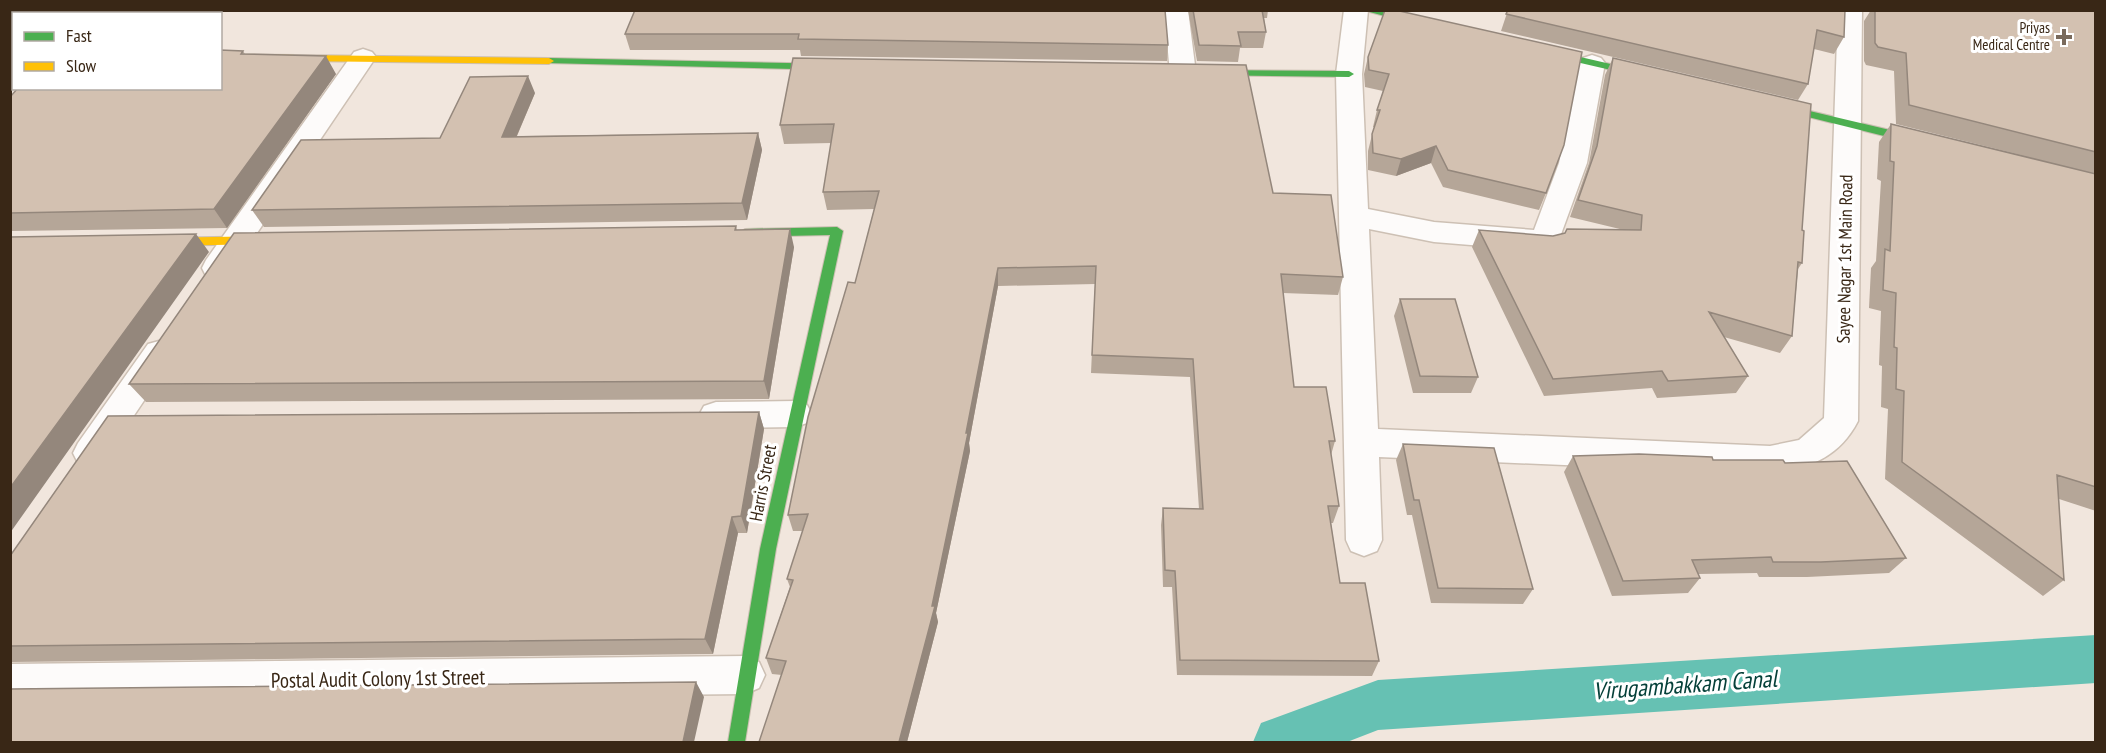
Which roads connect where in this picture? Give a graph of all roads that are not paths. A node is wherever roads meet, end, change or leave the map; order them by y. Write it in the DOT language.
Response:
graph roads {
  1 [pos="1176,10"];
  2 [pos="1356,10"];
  3 [pos="1366,10"];
  4 [pos="1850,10"];
  5 [pos="1446,29"];
  6 [pos="1524,47"];
  7 [pos="222,57"];
  8 [pos="363,57"];
  9 [pos="1592,63"];
  10 [pos="850,67"];
  11 [pos="1177,73"];
  12 [pos="1349,74"];
  13 [pos="1673,82"];
  14 [pos="1755,101"];
  15 [pos="1847,122"];
  16 [pos="1938,145"];
  17 [pos="1353,216"];
  18 [pos="731,233"];
  19 [pos="283,240"];
  20 [pos="236,241"];
  21 [pos="141,242"];
  22 [pos="202,290"];
  23 [pos="175,329"];
  24 [pos="795,414"];
  25 [pos="687,415"];
  26 [pos="114,418"];
  27 [pos="150,418"];
  28 [pos="1361,442"];
  29 [pos="75,475"];
  30 [pos="1364,540"];
  31 [pos="746,675"];
  32 [pos="10,683"];
  33 [pos="736,742"];
  1 -- 11 [label="street"];
  2 -- 12 [label="street"];
  3 -- 5 [label="street"];
  4 -- 15 [label="street, Sayee Nagar 1st Main Road"];
  6 -- 9 [label="street"];
  7 -- 8 [label="street"];
  8 -- 10 [label="street"];
  8 -- 20 [label="street"];
  9 -- 13 [label="street"];
  9 -- 17 [label="street"];
  11 -- 12 [label="street"];
  12 -- 17 [label="street"];
  14 -- 15 [label="street"];
  15 -- 16 [label="street"];
  15 -- 28 [label="street, Sayee Nagar 1st Main Road"];
  17 -- 28 [label="street"];
  18 -- 24 [label="street, Harris Street"];
  19 -- 20 [label="street"];
  20 -- 21 [label="street"];
  20 -- 22 [label="street"];
  23 -- 26 [label="street"];
  24 -- 25 [label="street"];
  24 -- 31 [label="street, Harris Street"];
  26 -- 27 [label="street"];
  26 -- 29 [label="street"];
  28 -- 30 [label="street"];
  31 -- 32 [label="street, Postal Audit Colony 1st Street"];
  31 -- 33 [label="street, Harris Street"];
}
